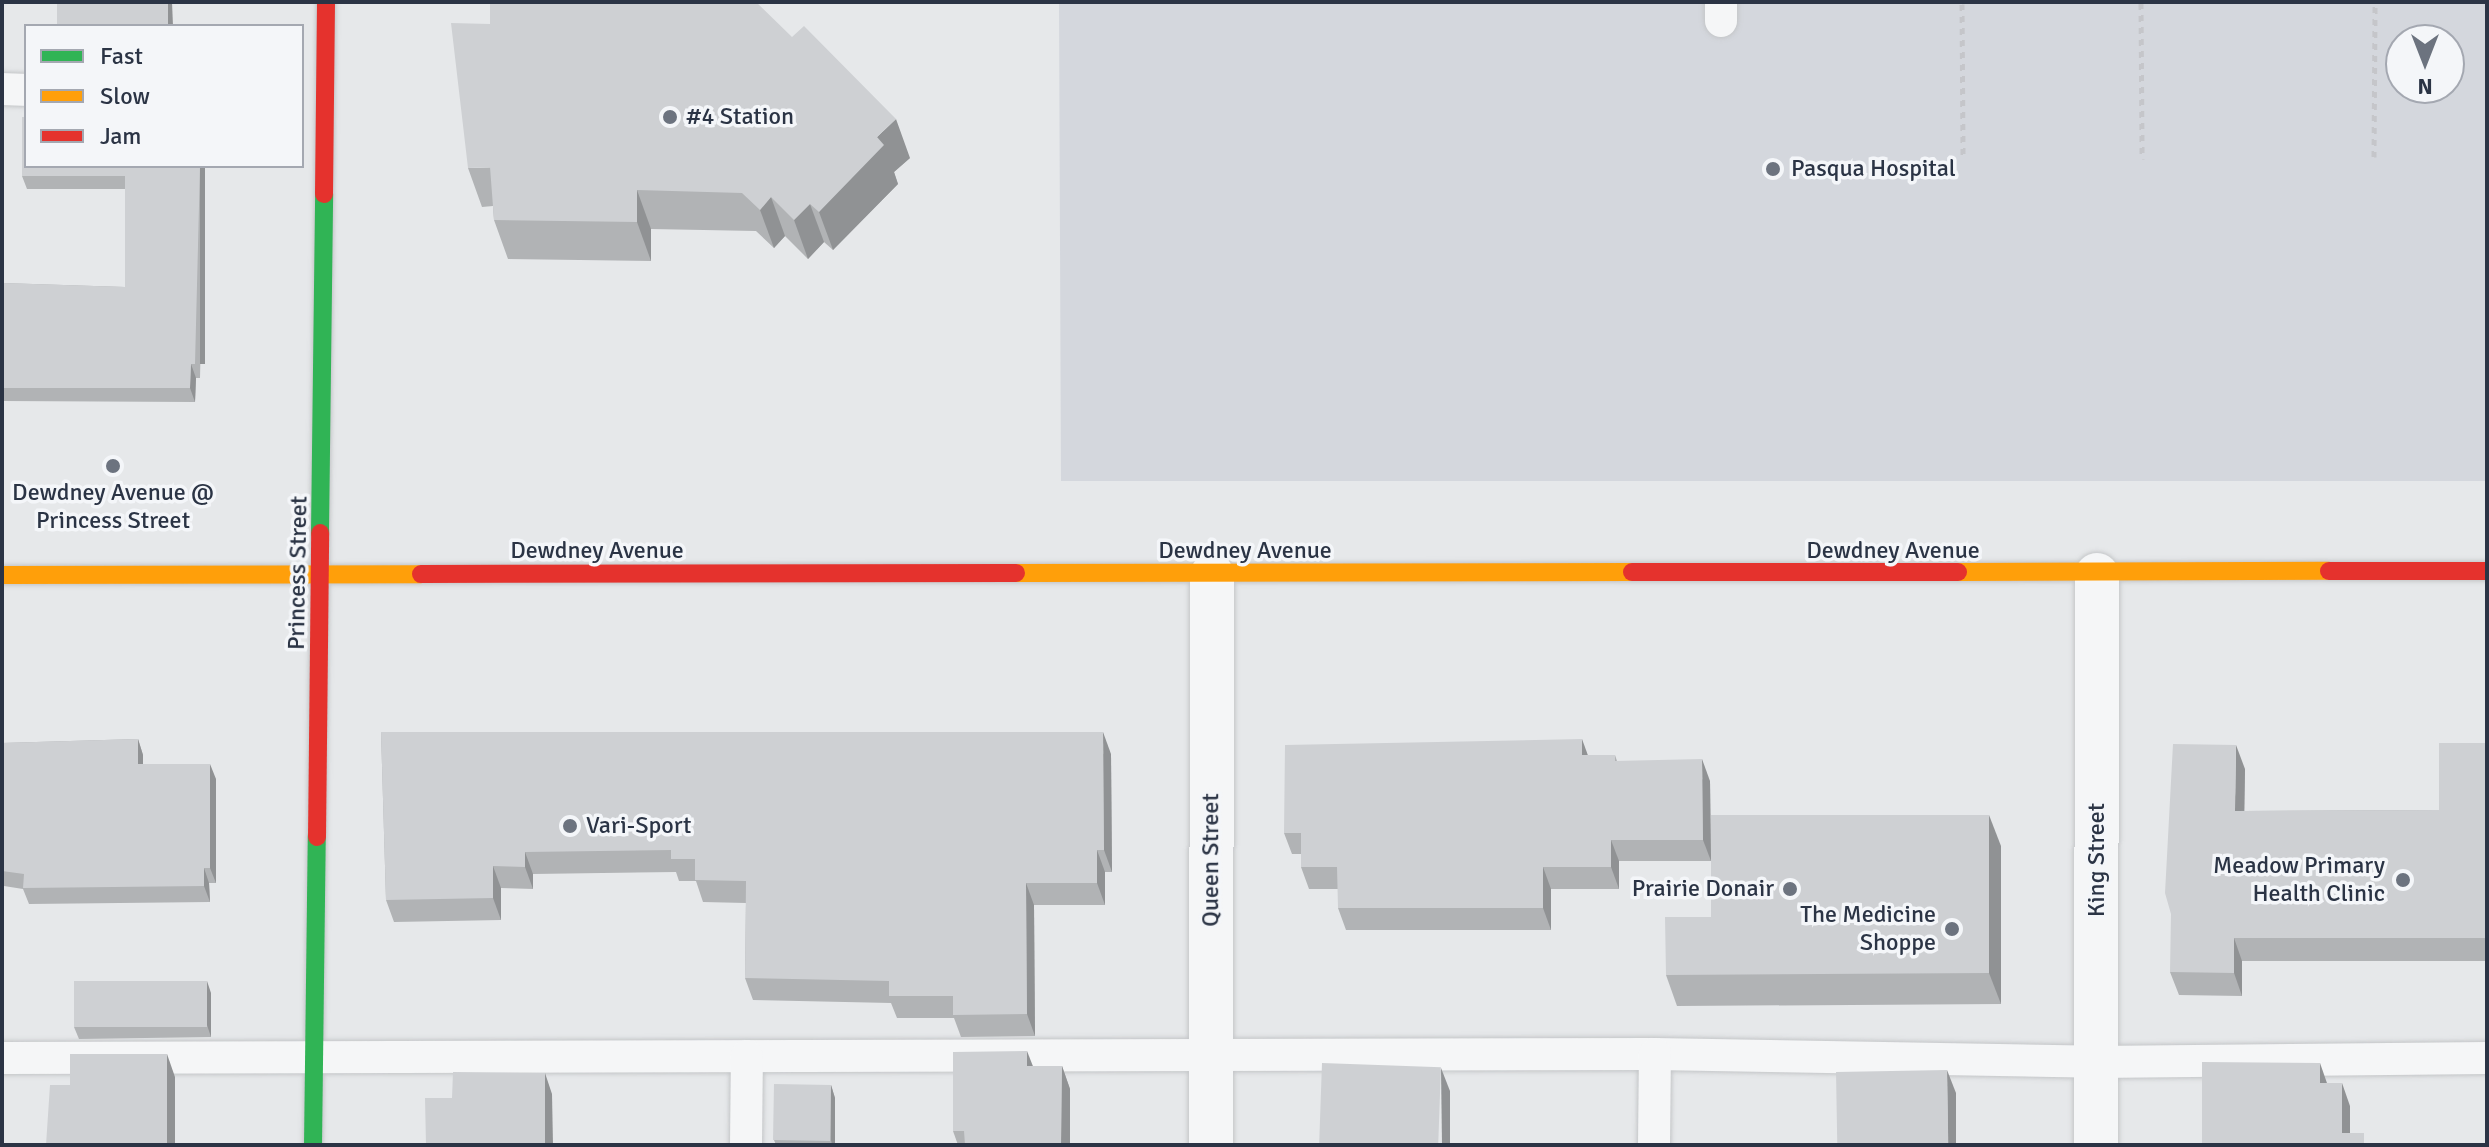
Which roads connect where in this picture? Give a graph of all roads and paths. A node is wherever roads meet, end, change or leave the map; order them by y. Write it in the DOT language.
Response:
graph roads {
  1 [pos="326,2"];
  2 [pos="2375,2"];
  3 [pos="2141,3"];
  4 [pos="1962,4"];
  5 [pos="2,89"];
  6 [pos="24,90"];
  7 [pos="313,93"];
  8 [pos="2374,157"];
  9 [pos="1963,159"];
  10 [pos="2142,159"];
  11 [pos="2487,571"];
  12 [pos="2,575"];
  13 [pos="323,575"];
  14 [pos="1212,575"];
  15 [pos="2097,575"];
  16 [pos="1655,1054"];
  17 [pos="747,1056"];
  18 [pos="2,1058"];
  19 [pos="313,1058"];
  20 [pos="1211,1058"];
  21 [pos="2487,1058"];
  22 [pos="2096,1062"];
  23 [pos="313,1145"];
  24 [pos="746,1145"];
  25 [pos="1211,1145"];
  26 [pos="1654,1145"];
  27 [pos="2096,1145"];
  1 -- 7 [label="main road, Princess Street"];
  2 -- 8 [label="path"];
  3 -- 10 [label="path"];
  4 -- 9 [label="path"];
  5 -- 6 [label="lane"];
  7 -- 13 [label="main road, Princess Street"];
  11 -- 15 [label="main road, Dewdney Avenue"];
  12 -- 13 [label="main road, Dewdney Avenue"];
  13 -- 14 [label="main road, Dewdney Avenue"];
  13 -- 19 [label="main road, Princess Street"];
  14 -- 15 [label="main road, Dewdney Avenue"];
  14 -- 20 [label="street, Queen Street"];
  15 -- 22 [label="street, King Street"];
  16 -- 20 [label="lane"];
  16 -- 22 [label="lane"];
  16 -- 26 [label="lane"];
  17 -- 19 [label="lane"];
  17 -- 20 [label="lane"];
  17 -- 24 [label="lane"];
  18 -- 19 [label="lane"];
  19 -- 23 [label="main road, Princess Street"];
  20 -- 25 [label="street, Queen Street"];
  21 -- 22 [label="lane"];
  22 -- 27 [label="street, King Street"];
}
